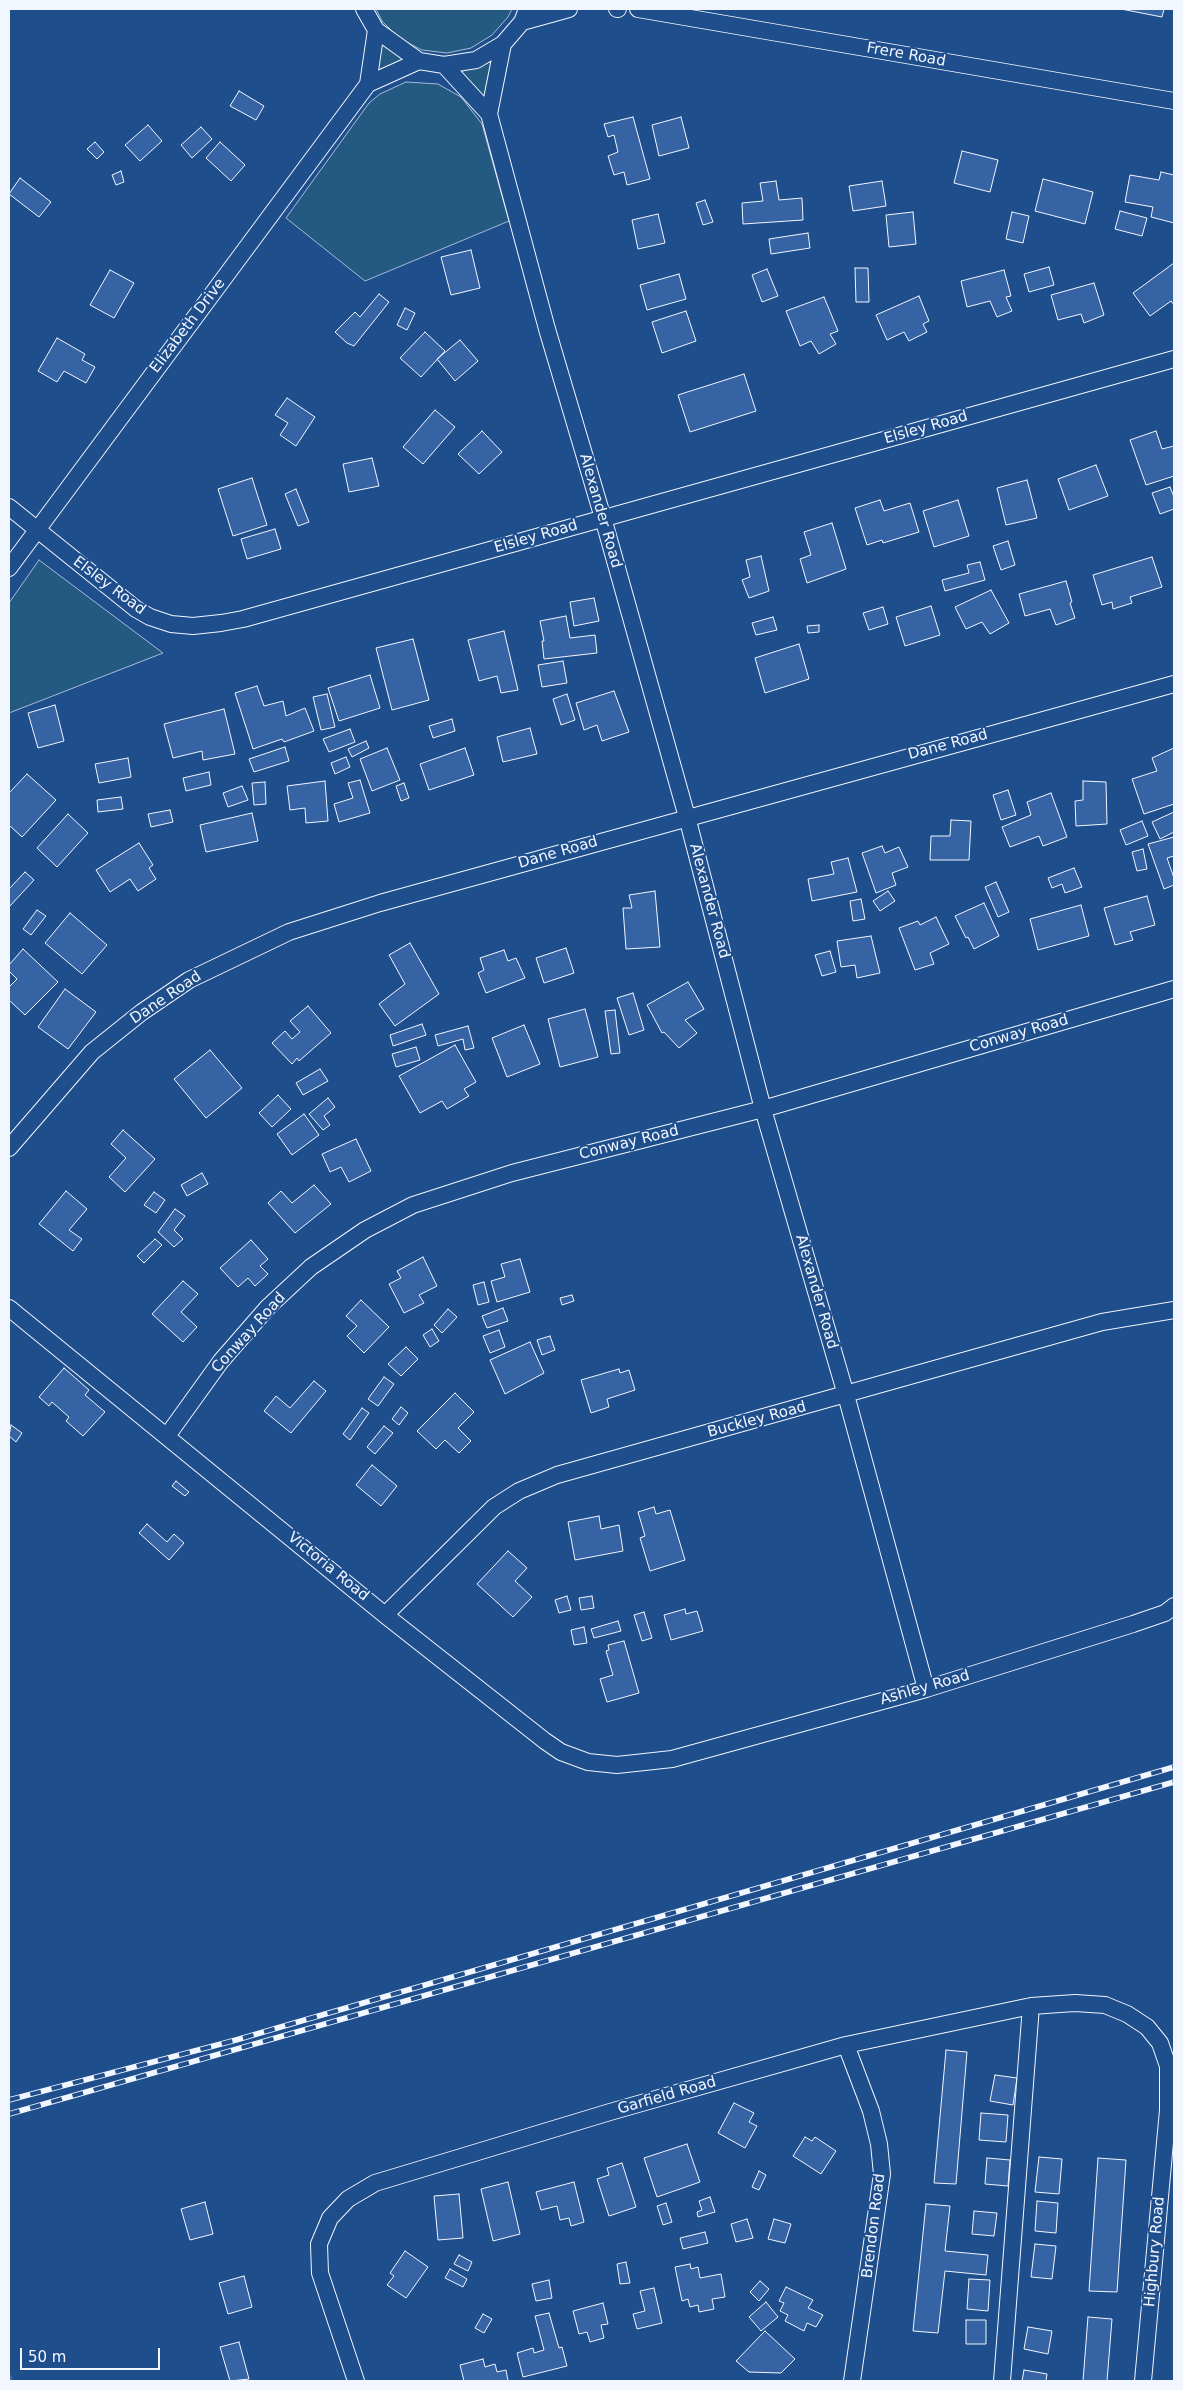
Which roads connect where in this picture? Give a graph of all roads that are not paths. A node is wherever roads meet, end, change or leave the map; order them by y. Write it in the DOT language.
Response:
graph roads {
  1 [pos="364,9"];
  2 [pos="569,9"];
  3 [pos="638,9"];
  4 [pos="525,15"];
  5 [pos="376,30"];
  6 [pos="504,44"];
  7 [pos="419,61"];
  8 [pos="444,65"];
  9 [pos="368,84"];
  10 [pos="1174,101"];
  11 [pos="489,114"];
  12 [pos="1174,358"];
  13 [pos="9,507"];
  14 [pos="603,518"];
  15 [pos="35,530"];
  16 [pos="9,568"];
  17 [pos="1174,684"];
  18 [pos="686,817"];
  19 [pos="1174,989"];
  20 [pos="763,1109"];
  21 [pos="9,1148"];
  22 [pos="9,1308"];
  23 [pos="1174,1310"];
  24 [pos="846,1395"];
  25 [pos="167,1436"];
  26 [pos="1174,1606"];
  27 [pos="386,1615"];
  28 [pos="926,1689"];
  29 [pos="672,1759"];
  30 [pos="1076,2003"];
  31 [pos="1031,2006"];
  32 [pos="846,2045"];
  33 [pos="356,2381"];
  34 [pos="852,2381"];
  35 [pos="1002,2381"];
  36 [pos="1143,2381"];
  1 -- 5 [label="street"];
  2 -- 4 [label="street"];
  3 -- 10 [label="street, Frere Road"];
  4 -- 6 [label="street"];
  5 -- 7 [label="street"];
  5 -- 9 [label="street, Elizabeth Drive"];
  6 -- 8 [label="street"];
  6 -- 11 [label="street, Alexander Road"];
  7 -- 8 [label="street"];
  7 -- 9 [label="street, Elizabeth Drive"];
  8 -- 11 [label="street, Alexander Road"];
  9 -- 15 [label="street, Elizabeth Drive"];
  11 -- 14 [label="street, Alexander Road"];
  12 -- 14 [label="street, Elsley Road"];
  13 -- 15 [label="street, Elsley Road"];
  14 -- 15 [label="street, Elsley Road"];
  14 -- 18 [label="street, Alexander Road"];
  15 -- 16 [label="street, Elizabeth Drive"];
  17 -- 18 [label="street, Dane Road"];
  18 -- 20 [label="street, Alexander Road"];
  18 -- 21 [label="street, Dane Road"];
  19 -- 20 [label="street, Conway Road"];
  20 -- 24 [label="street, Alexander Road"];
  20 -- 25 [label="street, Conway Road"];
  22 -- 25 [label="street, Victoria Road"];
  23 -- 24 [label="street, Buckley Road"];
  24 -- 27 [label="street, Buckley Road"];
  24 -- 28 [label="street, Alexander Road"];
  25 -- 27 [label="street, Victoria Road"];
  26 -- 28 [label="street, Ashley Road"];
  27 -- 29 [label="street, Victoria Road"];
  28 -- 29 [label="street, Ashley Road"];
  30 -- 31 [label="street, Garfield Road"];
  30 -- 36 [label="street, Highbury Road"];
  31 -- 32 [label="street, Garfield Road"];
  31 -- 35 [label="street"];
  32 -- 33 [label="street, Garfield Road"];
  32 -- 34 [label="street, Brendon Road"];
}
